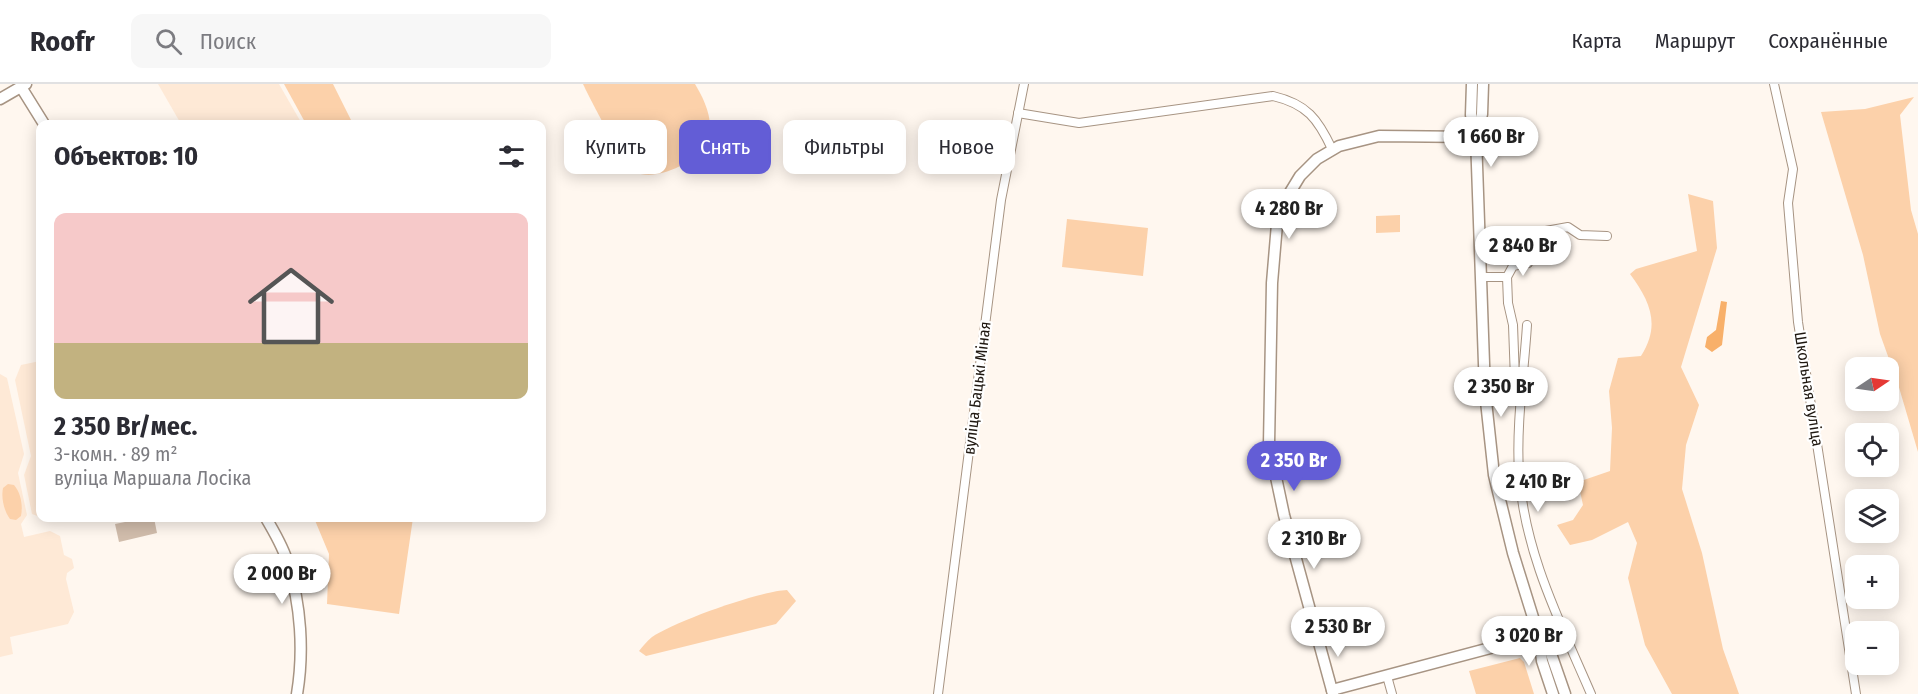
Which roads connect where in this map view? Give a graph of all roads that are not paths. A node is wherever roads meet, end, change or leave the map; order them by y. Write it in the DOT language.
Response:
graph roads {
  1 [pos="1024,84"];
  2 [pos="1472,84"];
  3 [pos="1483,84"];
  4 [pos="1774,84"];
  5 [pos="24,86"];
  6 [pos="0,99"];
  7 [pos="1018,113"];
  8 [pos="42,120"];
  9 [pos="1476,137"];
  10 [pos="1332,150"];
  11 [pos="1607,236"];
  12 [pos="1480,277"];
  13 [pos="1507,277"];
  14 [pos="1527,325"];
  15 [pos="1522,394"];
  16 [pos="268,522"];
  17 [pos="1561,628"];
  18 [pos="1539,635"];
  19 [pos="1387,676"];
  20 [pos="1332,692"];
  21 [pos="297,694"];
  22 [pos="938,694"];
  23 [pos="1392,694"];
  24 [pos="1552,694"];
  25 [pos="1566,694"];
  26 [pos="1591,694"];
  27 [pos="1856,694"];
  1 -- 7 [label="street, вуліца Бацькі Міная"];
  2 -- 9 [label="main road"];
  3 -- 9 [label="main road"];
  4 -- 27 [label="street, Школьная вуліца"];
  5 -- 6 [label="main road"];
  5 -- 8 [label="main road"];
  7 -- 10 [label="street"];
  7 -- 22 [label="street, вуліца Бацькі Міная"];
  9 -- 10 [label="main road"];
  9 -- 12 [label="main road"];
  10 -- 20 [label="main road"];
  11 -- 13 [label="street"];
  12 -- 13 [label="street"];
  12 -- 18 [label="main road"];
  13 -- 15 [label="street"];
  14 -- 15 [label="street"];
  15 -- 17 [label="street"];
  16 -- 21 [label="main road"];
  17 -- 18 [label="street"];
  17 -- 26 [label="street"];
  18 -- 19 [label="main road"];
  18 -- 24 [label="main road"];
  18 -- 25 [label="main road"];
  19 -- 20 [label="main road"];
  19 -- 23 [label="street"];
}
